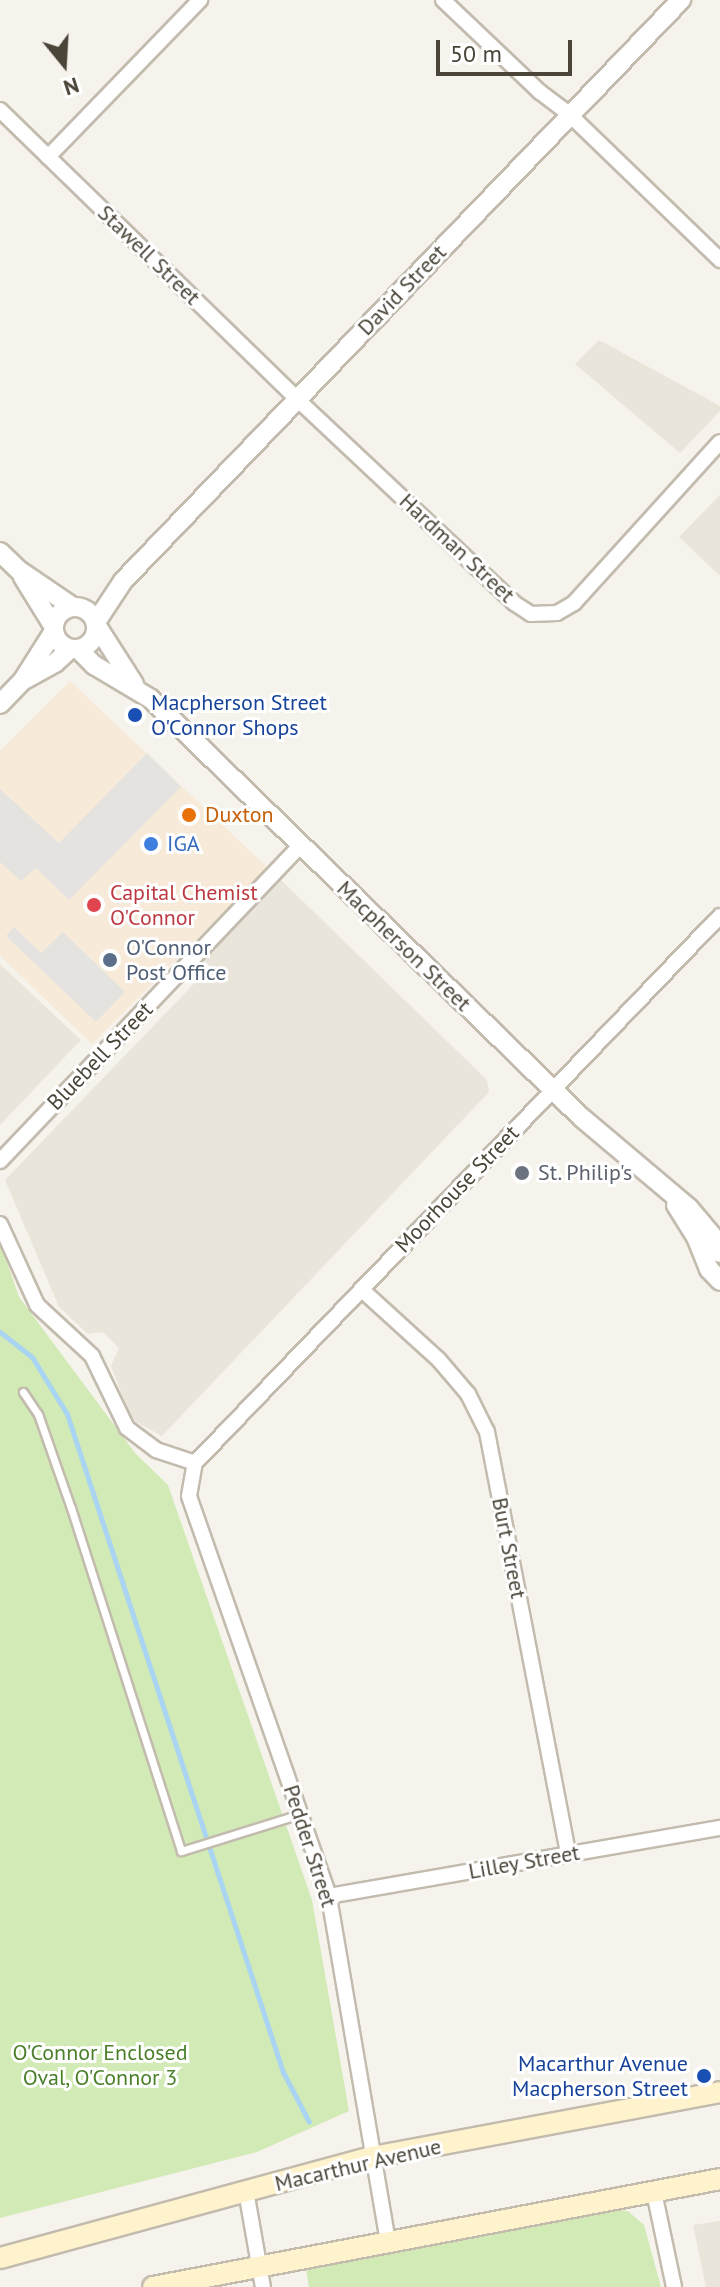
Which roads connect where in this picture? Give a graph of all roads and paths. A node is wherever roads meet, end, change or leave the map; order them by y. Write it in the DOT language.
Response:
graph roads {
  1 [pos="200,0"];
  2 [pos="443,0"];
  3 [pos="681,0"];
  4 [pos="0,110"];
  5 [pos="570,115"];
  6 [pos="48,157"];
  7 [pos="720,260"];
  8 [pos="297,399"];
  9 [pos="720,442"];
  10 [pos="0,552"];
  11 [pos="20,571"];
  12 [pos="123,581"];
  13 [pos="75,607"];
  14 [pos="96,624"];
  15 [pos="54,629"];
  16 [pos="74,649"];
  17 [pos="23,680"];
  18 [pos="138,690"];
  19 [pos="0,704"];
  20 [pos="300,846"];
  21 [pos="720,916"];
  22 [pos="553,1089"];
  23 [pos="0,1161"];
  24 [pos="0,1224"];
  25 [pos="714,1242"];
  26 [pos="720,1281"];
  27 [pos="361,1289"];
  28 [pos="23,1392"];
  29 [pos="195,1463"];
  30 [pos="81,1505"];
  31 [pos="71,1508"];
  32 [pos="300,1814"];
  33 [pos="720,1828"];
  34 [pos="568,1854"];
  35 [pos="329,1896"];
  36 [pos="720,2092"];
  37 [pos="373,2157"];
  38 [pos="720,2179"];
  39 [pos="246,2191"];
  40 [pos="654,2192"];
  41 [pos="388,2242"];
  42 [pos="0,2258"];
  43 [pos="259,2266"];
  44 [pos="153,2287"];
  45 [pos="263,2287"];
  46 [pos="674,2287"];
  1 -- 6 [label="street"];
  2 -- 5 [label="street"];
  3 -- 5 [label="street, David Street"];
  4 -- 6 [label="street, Stawell Street"];
  5 -- 7 [label="street"];
  5 -- 8 [label="street, David Street"];
  6 -- 8 [label="street, Stawell Street"];
  8 -- 9 [label="street, Hardman Street"];
  8 -- 12 [label="street, David Street"];
  10 -- 11 [label="street"];
  11 -- 13 [label="street"];
  11 -- 15 [label="street"];
  12 -- 13 [label="street, David Street"];
  12 -- 14 [label="street, David Street"];
  13 -- 14 [label="street"];
  13 -- 15 [label="street"];
  14 -- 16 [label="street"];
  14 -- 18 [label="street, Macpherson Street"];
  15 -- 16 [label="street"];
  15 -- 17 [label="street"];
  16 -- 17 [label="street"];
  16 -- 18 [label="street, Macpherson Street"];
  17 -- 19 [label="street"];
  18 -- 20 [label="street, Macpherson Street"];
  20 -- 22 [label="street, Macpherson Street"];
  20 -- 23 [label="street, Bluebell Street"];
  21 -- 22 [label="street, Moorhouse Street"];
  22 -- 25 [label="street, Macpherson Street"];
  22 -- 27 [label="street, Moorhouse Street"];
  24 -- 29 [label="street"];
  25 -- 26 [label="street, Macpherson Street"];
  27 -- 29 [label="street, Moorhouse Street"];
  27 -- 34 [label="street, Burt Street"];
  28 -- 31 [label="lane"];
  29 -- 32 [label="street, Pedder Street"];
  30 -- 31 [label="lane"];
  31 -- 32 [label="lane"];
  32 -- 35 [label="street, Pedder Street"];
  33 -- 34 [label="street, Lilley Street"];
  34 -- 35 [label="street, Lilley Street"];
  35 -- 37 [label="street, Pedder Street"];
  36 -- 37 [label="main road, Macarthur Avenue"];
  37 -- 39 [label="main road, Macarthur Avenue"];
  37 -- 41 [label="street, Pedder Street"];
  38 -- 40 [label="main road"];
  39 -- 42 [label="main road, Macarthur Avenue"];
  39 -- 43 [label="street"];
  40 -- 41 [label="main road"];
  40 -- 46 [label="street"];
  41 -- 43 [label="main road"];
  43 -- 44 [label="main road"];
  43 -- 45 [label="street"];
}
